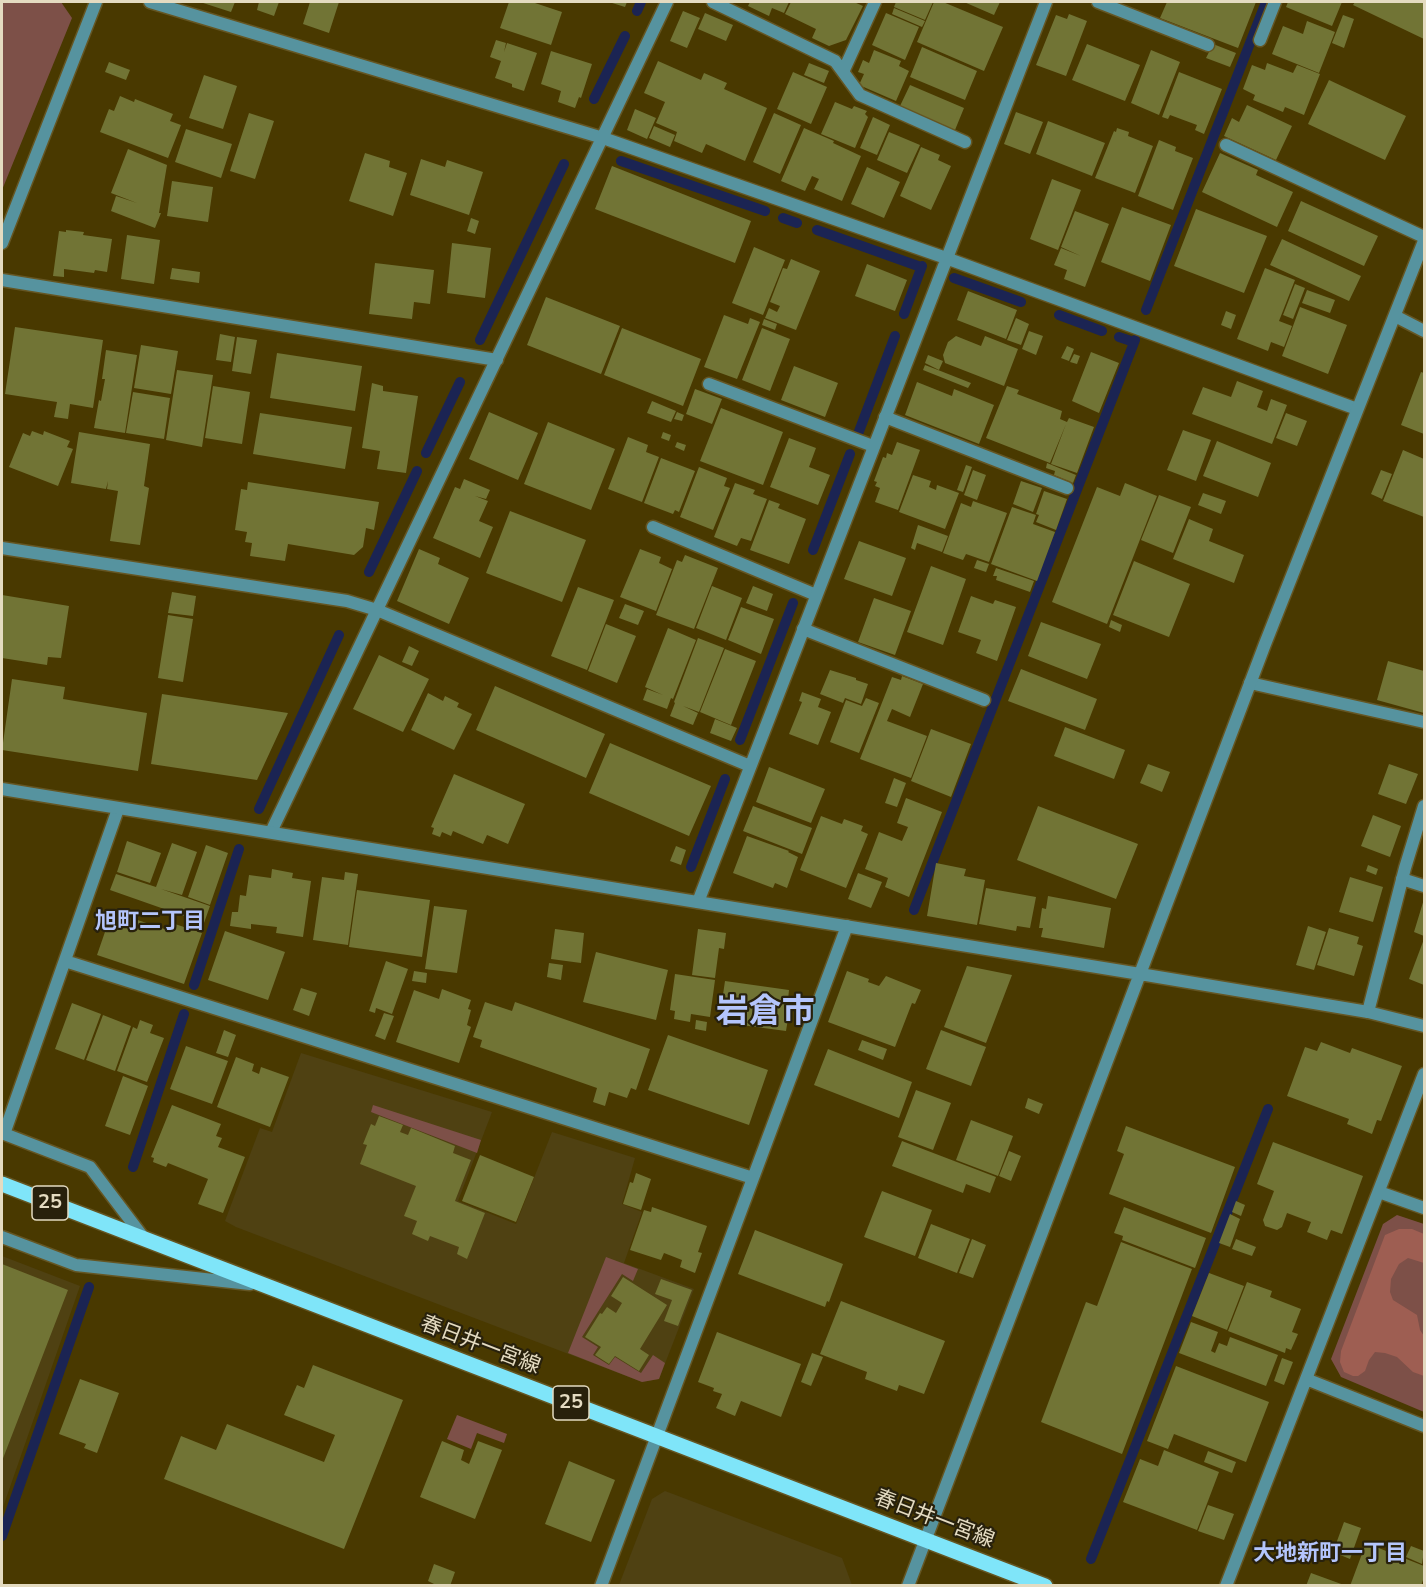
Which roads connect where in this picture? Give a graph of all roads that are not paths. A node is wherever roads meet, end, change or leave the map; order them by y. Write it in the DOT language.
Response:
graph roads {
  1 [pos="96,2"];
  2 [pos="150,2"];
  3 [pos="667,2"];
  4 [pos="713,2"];
  5 [pos="875,2"];
  6 [pos="1046,2"];
  7 [pos="1098,2"];
  8 [pos="1275,2"];
  9 [pos="1260,40"];
  10 [pos="1208,45"];
  11 [pos="843,72"];
  12 [pos="603,138"];
  13 [pos="964,142"];
  14 [pos="1226,145"];
  15 [pos="1425,239"];
  16 [pos="2,243"];
  17 [pos="946,258"];
  18 [pos="2,280"];
  19 [pos="1395,316"];
  20 [pos="1425,331"];
  21 [pos="497,360"];
  22 [pos="709,384"];
  23 [pos="1358,409"];
  24 [pos="885,417"];
  25 [pos="873,446"];
  26 [pos="1066,488"];
  27 [pos="653,527"];
  28 [pos="2,548"];
  29 [pos="816,595"];
  30 [pos="377,610"];
  31 [pos="803,629"];
  32 [pos="1250,684"];
  33 [pos="984,700"];
  34 [pos="1425,722"];
  35 [pos="750,766"];
  36 [pos="2,789"];
  37 [pos="1425,806"];
  38 [pos="118,809"];
  39 [pos="271,832"];
  40 [pos="1402,879"];
  41 [pos="1425,886"];
  42 [pos="698,902"];
  43 [pos="847,926"];
  44 [pos="65,961"];
  45 [pos="1140,974"];
  46 [pos="1368,1012"];
  47 [pos="1425,1026"];
  48 [pos="1425,1074"];
  49 [pos="3,1133"];
  50 [pos="753,1178"];
  51 [pos="2,1184"];
  52 [pos="1379,1192"];
  53 [pos="1425,1208"];
  54 [pos="2,1237"];
  55 [pos="143,1237"];
  56 [pos="263,1285"];
  57 [pos="1306,1379"];
  58 [pos="1425,1426"];
  59 [pos="657,1436"];
  60 [pos="926,1539"];
  61 [pos="601,1586"];
  62 [pos="908,1586"];
  63 [pos="1045,1586"];
  64 [pos="1226,1586"];
  1 -- 16 [label="street"];
  2 -- 12 [label="street"];
  3 -- 12 [label="street"];
  4 -- 11 [label="street"];
  5 -- 11 [label="street"];
  6 -- 17 [label="street"];
  7 -- 10 [label="street"];
  8 -- 9 [label="street"];
  11 -- 13 [label="street"];
  12 -- 17 [label="street"];
  12 -- 21 [label="street"];
  14 -- 15 [label="street"];
  15 -- 19 [label="street"];
  17 -- 23 [label="street"];
  17 -- 24 [label="street"];
  18 -- 21 [label="street"];
  19 -- 20 [label="street"];
  19 -- 23 [label="street"];
  21 -- 30 [label="street"];
  22 -- 25 [label="street"];
  23 -- 32 [label="street"];
  24 -- 25 [label="street"];
  24 -- 26 [label="street"];
  25 -- 29 [label="street"];
  27 -- 29 [label="street"];
  28 -- 30 [label="street"];
  29 -- 31 [label="street"];
  30 -- 35 [label="street"];
  30 -- 39 [label="street"];
  31 -- 33 [label="street"];
  31 -- 35 [label="street"];
  32 -- 34 [label="street"];
  32 -- 45 [label="street"];
  35 -- 42 [label="street"];
  36 -- 38 [label="street"];
  37 -- 40 [label="street"];
  38 -- 39 [label="street"];
  38 -- 44 [label="street"];
  39 -- 42 [label="street"];
  40 -- 41 [label="street"];
  40 -- 46 [label="street"];
  42 -- 43 [label="street"];
  43 -- 45 [label="street"];
  43 -- 50 [label="street"];
  44 -- 49 [label="street"];
  44 -- 50 [label="street"];
  45 -- 46 [label="street"];
  45 -- 60 [label="street"];
  46 -- 47 [label="street"];
  48 -- 52 [label="street"];
  49 -- 55 [label="street"];
  50 -- 59 [label="street"];
  51 -- 55 [label="main road, 春日井一宮線 / 25"];
  52 -- 53 [label="street"];
  52 -- 57 [label="street"];
  54 -- 56 [label="street"];
  55 -- 56 [label="main road, 春日井一宮線 / 25"];
  56 -- 59 [label="main road, 春日井一宮線 / 25"];
  57 -- 58 [label="street"];
  57 -- 64 [label="street"];
  59 -- 60 [label="main road, 春日井一宮線 / 25"];
  59 -- 61 [label="street"];
  60 -- 62 [label="street"];
  60 -- 63 [label="main road, 春日井一宮線 / 25"];
}
